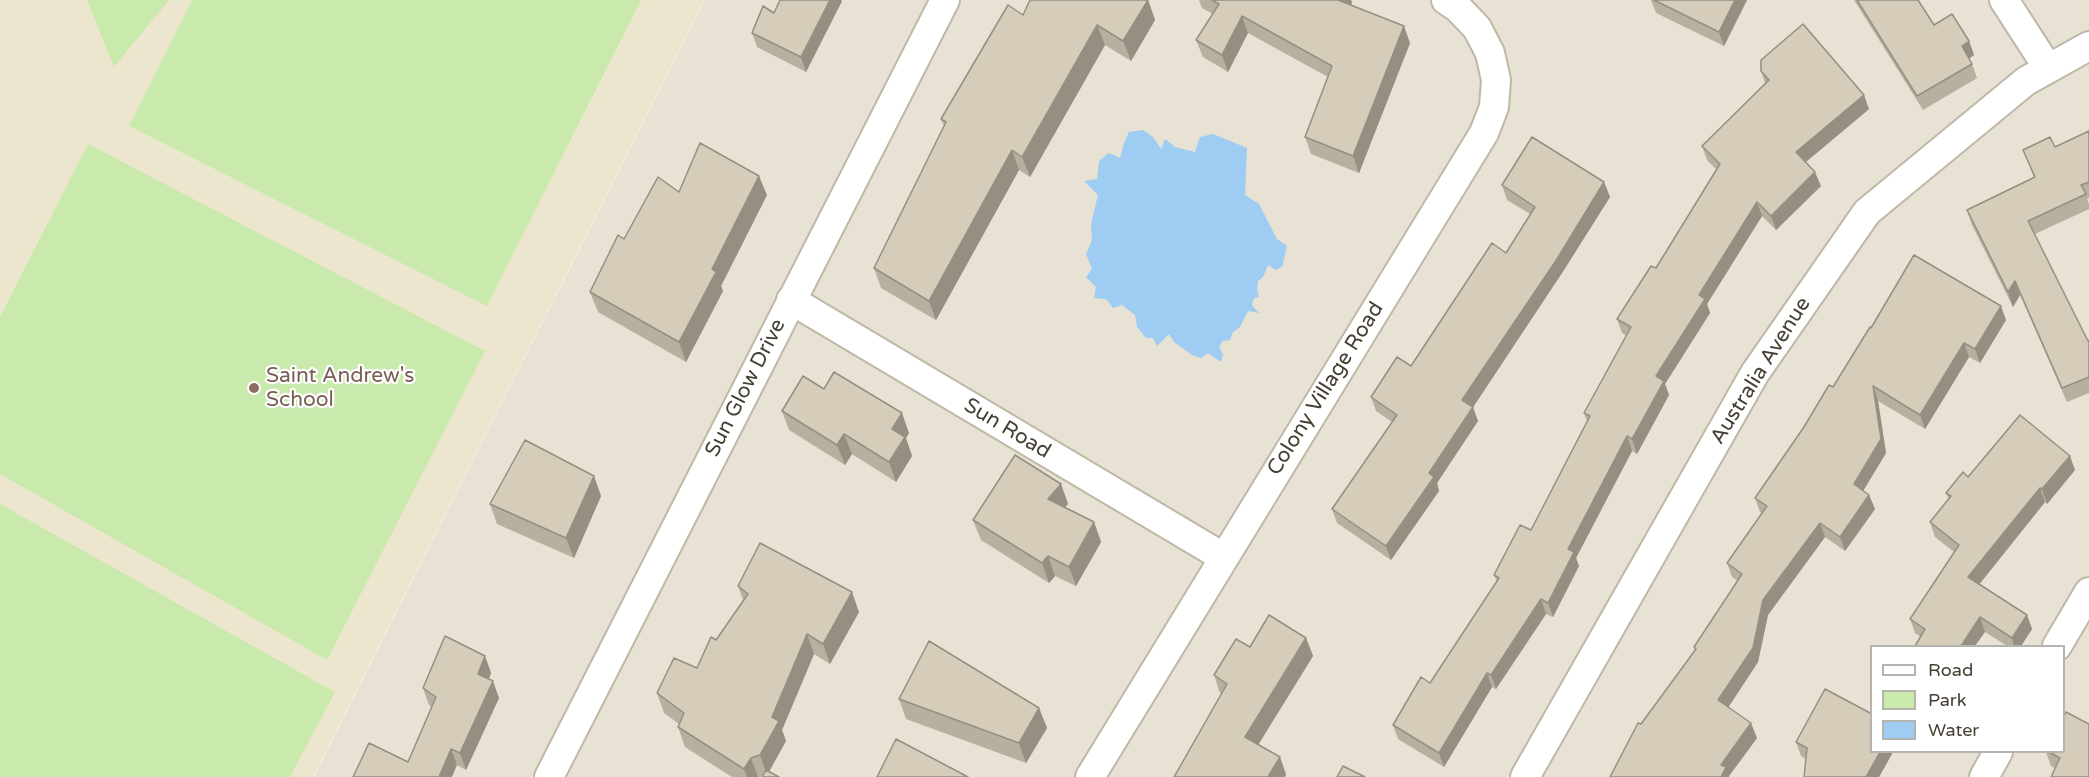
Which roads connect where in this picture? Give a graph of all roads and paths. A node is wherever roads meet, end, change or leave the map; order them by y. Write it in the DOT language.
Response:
graph roads {
  1 [pos="945,0"];
  2 [pos="1446,0"];
  3 [pos="2004,0"];
  4 [pos="2089,46"];
  5 [pos="2048,68"];
  6 [pos="791,300"];
  7 [pos="1223,557"];
  8 [pos="2089,591"];
  9 [pos="2058,645"];
  10 [pos="1997,753"];
  11 [pos="549,777"];
  12 [pos="1090,777"];
  13 [pos="1525,777"];
  14 [pos="1984,777"];
  1 -- 6 [label="street, Sun Glow Drive"];
  2 -- 7 [label="street, Colony Village Road"];
  3 -- 5 [label="street"];
  4 -- 5 [label="street, Australia Avenue"];
  5 -- 13 [label="street, Australia Avenue"];
  6 -- 7 [label="street, Sun Road"];
  6 -- 11 [label="street, Sun Glow Drive"];
  7 -- 12 [label="street, Colony Village Road"];
  8 -- 9 [label="street"];
  10 -- 14 [label="street"];
}
